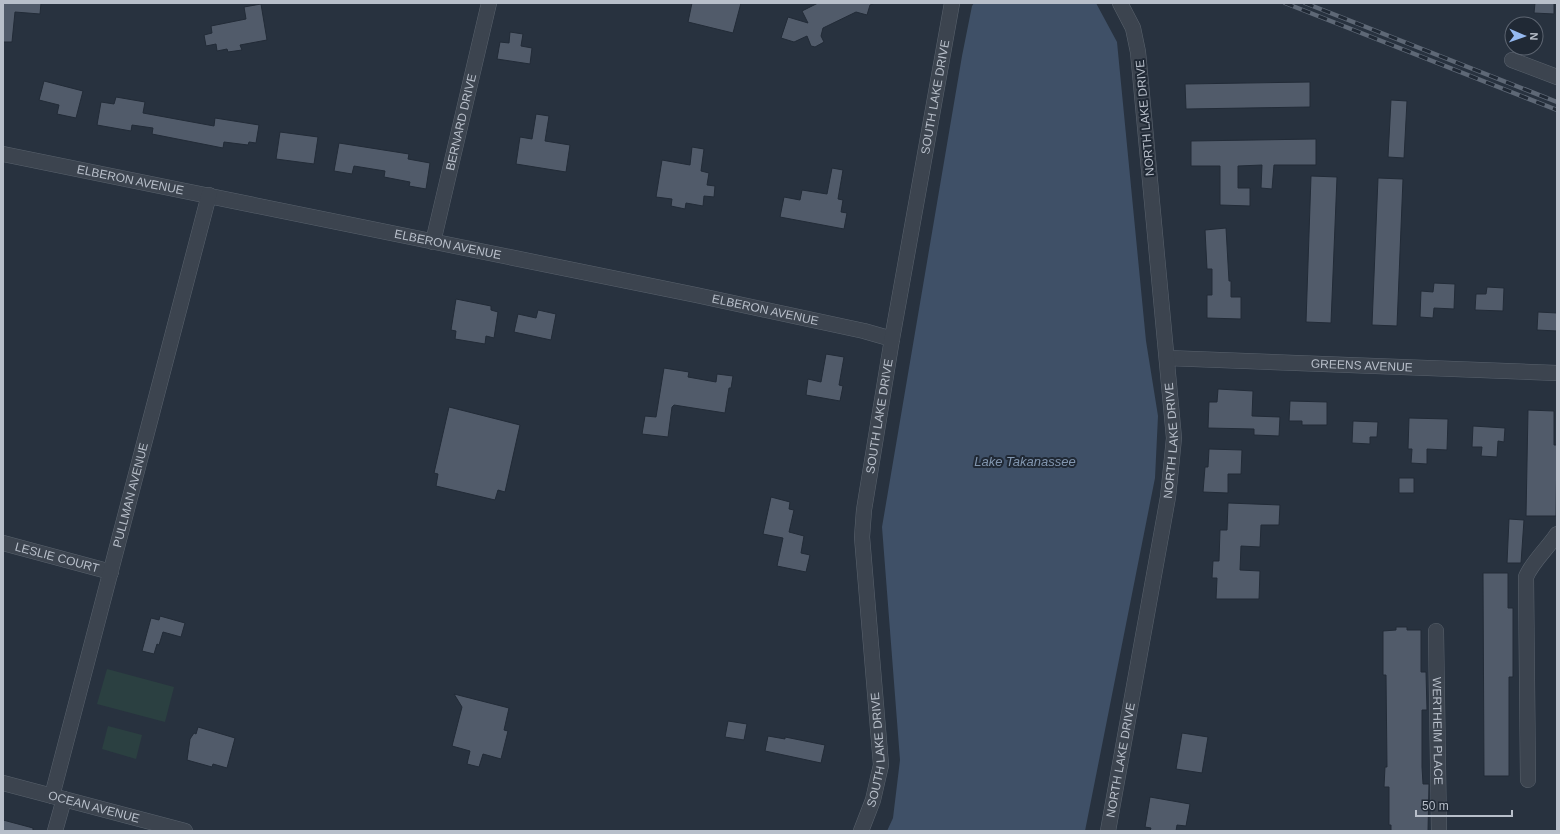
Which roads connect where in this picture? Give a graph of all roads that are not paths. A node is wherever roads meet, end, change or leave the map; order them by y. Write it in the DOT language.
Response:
graph roads {
  1 [pos="489,3"];
  2 [pos="952,3"];
  3 [pos="1120,3"];
  4 [pos="1512,60"];
  5 [pos="1557,77"];
  6 [pos="3,154"];
  7 [pos="209,195"];
  8 [pos="433,242"];
  9 [pos="892,339"];
  10 [pos="1168,358"];
  11 [pos="1557,373"];
  12 [pos="1557,534"];
  13 [pos="3,543"];
  14 [pos="111,572"];
  15 [pos="1436,631"];
  16 [pos="1528,780"];
  17 [pos="3,783"];
  18 [pos="58,797"];
  19 [pos="55,831"];
  20 [pos="185,831"];
  21 [pos="861,831"];
  22 [pos="1108,831"];
  23 [pos="1439,831"];
  1 -- 8 [label="street, BERNARD DRIVE"];
  2 -- 9 [label="street, SOUTH LAKE DRIVE"];
  3 -- 10 [label="street, NORTH LAKE DRIVE"];
  4 -- 5 [label="street"];
  6 -- 7 [label="street, ELBERON AVENUE"];
  7 -- 8 [label="street, ELBERON AVENUE"];
  7 -- 14 [label="street, PULLMAN AVENUE"];
  8 -- 9 [label="street, ELBERON AVENUE"];
  9 -- 21 [label="street, SOUTH LAKE DRIVE"];
  10 -- 11 [label="street, GREENS AVENUE"];
  10 -- 22 [label="street, NORTH LAKE DRIVE"];
  12 -- 16 [label="street"];
  13 -- 14 [label="street, LESLIE COURT"];
  14 -- 18 [label="street, PULLMAN AVENUE"];
  15 -- 23 [label="street, WERTHEIM PLACE"];
  17 -- 18 [label="street, OCEAN AVENUE"];
  18 -- 19 [label="street, PULLMAN AVENUE"];
  18 -- 20 [label="street, OCEAN AVENUE"];
}
